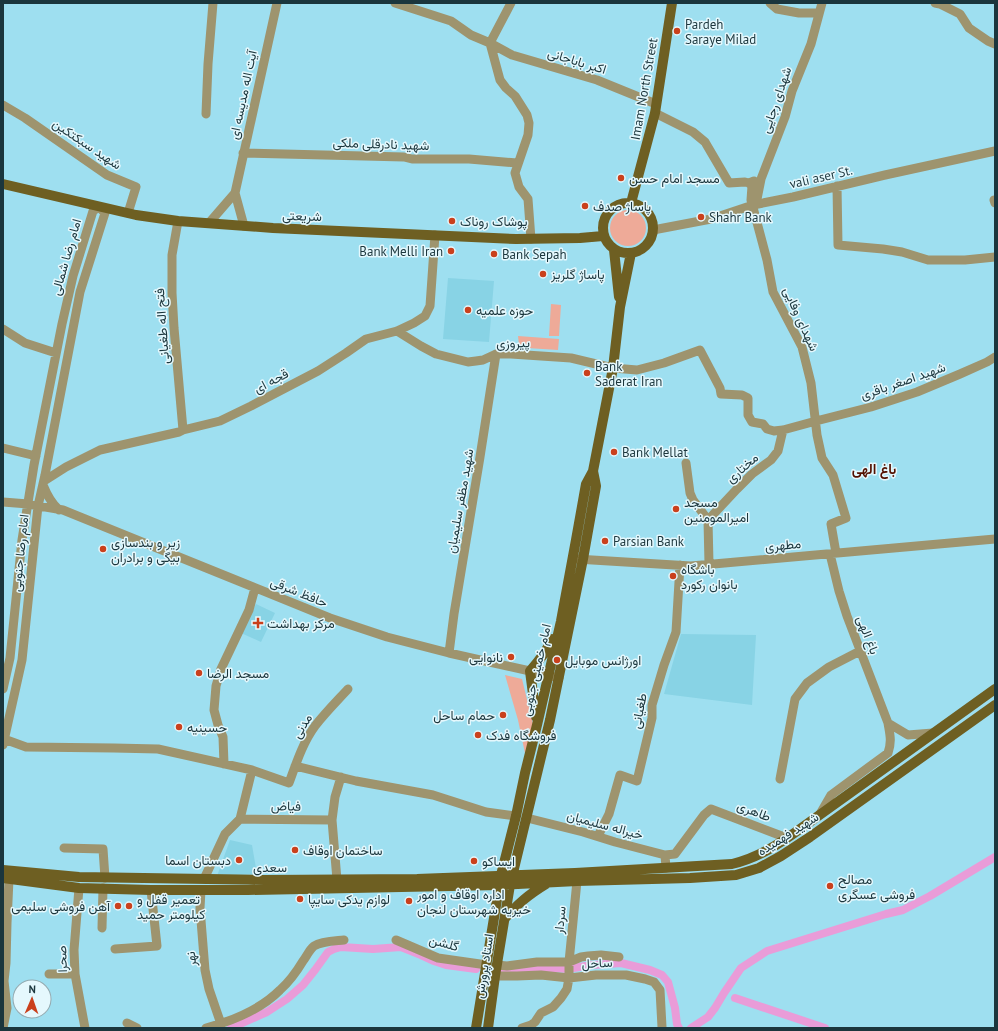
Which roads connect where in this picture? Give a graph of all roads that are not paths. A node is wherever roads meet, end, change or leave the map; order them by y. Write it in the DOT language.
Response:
graph roads {
  1 [pos="213,3"];
  2 [pos="277,3"];
  3 [pos="395,3"];
  4 [pos="511,3"];
  5 [pos="672,3"];
  6 [pos="770,3"];
  7 [pos="822,3"];
  8 [pos="935,3"];
  9 [pos="819,13"];
  10 [pos="490,43"];
  11 [pos="995,44"];
  12 [pos="3,105"];
  13 [pos="656,108"];
  14 [pos="206,114"];
  15 [pos="995,151"];
  16 [pos="243,153"];
  17 [pos="517,163"];
  18 [pos="760,179"];
  19 [pos="749,183"];
  20 [pos="3,184"];
  21 [pos="837,186"];
  22 [pos="235,193"];
  23 [pos="631,203"];
  24 [pos="753,205"];
  25 [pos="99,207"];
  26 [pos="128,213"];
  27 [pos="178,221"];
  28 [pos="209,223"];
  29 [pos="244,226"];
  30 [pos="653,230"];
  31 [pos="435,235"];
  32 [pos="604,236"];
  33 [pos="531,239"];
  34 [pos="614,250"];
  35 [pos="631,253"];
  36 [pos="995,257"];
  37 [pos="620,307"];
  38 [pos="3,329"];
  39 [pos="397,330"];
  40 [pos="56,353"];
  41 [pos="496,354"];
  42 [pos="995,357"];
  43 [pos="613,368"];
  44 [pos="816,420"];
  45 [pos="183,430"];
  46 [pos="783,430"];
  47 [pos="3,448"];
  48 [pos="36,456"];
  49 [pos="686,463"];
  50 [pos="593,471"];
  51 [pos="43,486"];
  52 [pos="30,488"];
  53 [pos="3,502"];
  54 [pos="13,502"];
  55 [pos="28,504"];
  56 [pos="38,506"];
  57 [pos="59,510"];
  58 [pos="708,520"];
  59 [pos="995,539"];
  60 [pos="833,554"];
  61 [pos="572,558"];
  62 [pos="583,559"];
  63 [pos="709,564"];
  64 [pos="680,565"];
  65 [pos="255,588"];
  66 [pos="561,621"];
  67 [pos="860,651"];
  68 [pos="449,652"];
  69 [pos="7,657"];
  70 [pos="530,671"];
  71 [pos="548,675"];
  72 [pos="559,678"];
  73 [pos="3,689"];
  74 [pos="348,689"];
  75 [pos="995,689"];
  76 [pos="995,705"];
  77 [pos="888,723"];
  78 [pos="537,725"];
  79 [pos="933,733"];
  80 [pos="4,742"];
  81 [pos="224,764"];
  82 [pos="295,766"];
  83 [pos="252,770"];
  84 [pos="341,777"];
  85 [pos="780,779"];
  86 [pos="516,816"];
  87 [pos="818,817"];
  88 [pos="527,818"];
  89 [pos="240,819"];
  90 [pos="332,820"];
  91 [pos="598,836"];
  92 [pos="787,838"];
  93 [pos="64,848"];
  94 [pos="665,855"];
  95 [pos="666,868"];
  96 [pos="3,870"];
  97 [pos="6,878"];
  98 [pos="105,878"];
  99 [pos="204,879"];
  100 [pos="500,880"];
  101 [pos="511,880"];
  102 [pos="577,881"];
  103 [pos="549,883"];
  104 [pos="337,884"];
  105 [pos="80,888"];
  106 [pos="103,888"];
  107 [pos="151,890"];
  108 [pos="201,890"];
  109 [pos="505,918"];
  110 [pos="102,928"];
  111 [pos="344,940"];
  112 [pos="396,940"];
  113 [pos="115,949"];
  114 [pos="620,957"];
  115 [pos="569,962"];
  116 [pos="5,963"];
  117 [pos="492,965"];
  118 [pos="49,974"];
  119 [pos="76,974"];
  120 [pos="495,976"];
  121 [pos="569,978"];
  122 [pos="127,1023"];
  123 [pos="221,1024"];
  124 [pos="662,1027"];
  125 [pos="4,1028"];
  126 [pos="85,1028"];
  127 [pos="137,1028"];
  128 [pos="206,1028"];
  129 [pos="476,1028"];
  130 [pos="488,1028"];
  131 [pos="522,1028"];
  1 -- 14 [label="street"];
  2 -- 16 [label="street, آیت اله مدیسه ای"];
  3 -- 10 [label="street, اکبر باباجانی"];
  4 -- 10 [label="street"];
  5 -- 13 [label="main road, Imam North Street"];
  6 -- 9 [label="street"];
  7 -- 9 [label="street, شهدای رجایی"];
  8 -- 11 [label="street"];
  9 -- 18 [label="street, شهدای رجایی"];
  10 -- 13 [label="street, اکبر باباجانی"];
  10 -- 17 [label="street"];
  12 -- 26 [label="street, شهید سبکتکین"];
  13 -- 19 [label="street, اکبر باباجانی"];
  13 -- 23 [label="main road, Imam North Street"];
  15 -- 21 [label="street, vali aser St."];
  16 -- 17 [label="street, شهید نادرقلی ملکی"];
  16 -- 22 [label="street, آیت اله مدیسه ای"];
  17 -- 33 [label="street"];
  18 -- 19 [label="street"];
  18 -- 24 [label="street, شهدای رجایی"];
  19 -- 24 [label="street, شهدای وفایی"];
  20 -- 25 [label="main road, شریعتی"];
  21 -- 24 [label="street, vali aser St."];
  21 -- 36 [label="street"];
  22 -- 28 [label="street"];
  22 -- 29 [label="street"];
  23 -- 30 [label="main road"];
  23 -- 32 [label="main road"];
  24 -- 30 [label="street, vali aser St."];
  24 -- 44 [label="street, شهدای وفایی"];
  25 -- 26 [label="main road, شریعتی"];
  25 -- 40 [label="street, امام رضا شمالی"];
  25 -- 51 [label="street, امام رضا شمالی"];
  26 -- 27 [label="main road, شریعتی"];
  27 -- 28 [label="main road, شریعتی"];
  27 -- 45 [label="street, فتح اله طغیانی"];
  28 -- 29 [label="main road, شریعتی"];
  29 -- 31 [label="main road, شریعتی"];
  30 -- 35 [label="main road"];
  31 -- 33 [label="main road, شریعتی"];
  31 -- 39 [label="street, قجه ای"];
  32 -- 33 [label="main road, شریعتی"];
  32 -- 34 [label="main road"];
  34 -- 35 [label="main road"];
  34 -- 37 [label="main road"];
  35 -- 37 [label="main road"];
  37 -- 43 [label="main road, امام خمینی جنوبی"];
  38 -- 40 [label="street"];
  39 -- 41 [label="street, پیروزی"];
  39 -- 45 [label="street, قجه ای"];
  40 -- 48 [label="street, امام رضا شمالی"];
  41 -- 43 [label="street, پیروزی"];
  41 -- 68 [label="street, شهید مظفر سلیمیان"];
  42 -- 44 [label="street, شهید اصغر باقری"];
  43 -- 46 [label="street, پیروزی"];
  43 -- 50 [label="main road, امام خمینی جنوبی"];
  44 -- 46 [label="street, شهید اصغر باقری"];
  44 -- 60 [label="street, شهدای وفایی"];
  45 -- 51 [label="street, قجه ای"];
  46 -- 58 [label="street, مختاری"];
  47 -- 48 [label="street"];
  48 -- 52 [label="street, امام رضا شمالی"];
  49 -- 58 [label="street"];
  50 -- 61 [label="main road, امام خمینی جنوبی"];
  50 -- 62 [label="main road, امام خمینی جنوبی"];
  51 -- 52 [label="street"];
  51 -- 56 [label="street, امام رضا شمالی"];
  51 -- 57 [label="street"];
  52 -- 54 [label="street"];
  52 -- 55 [label="street, امام رضا شمالی"];
  53 -- 54 [label="street, حافظ شرقی"];
  54 -- 55 [label="street, حافظ شرقی"];
  55 -- 56 [label="street, حافظ شرقی"];
  55 -- 69 [label="street, امام رضا جنوبی"];
  56 -- 57 [label="street, حافظ شرقی"];
  56 -- 80 [label="street, امام رضا جنوبی"];
  57 -- 65 [label="street, حافظ شرقی"];
  58 -- 63 [label="street"];
  59 -- 60 [label="street, مطهری"];
  60 -- 63 [label="street, مطهری"];
  60 -- 67 [label="street, باغ الهی"];
  61 -- 62 [label="street, مطهری"];
  61 -- 66 [label="main road, امام خمینی جنوبی"];
  62 -- 64 [label="street, مطهری"];
  62 -- 72 [label="main road, امام خمینی جنوبی"];
  63 -- 64 [label="street, مطهری"];
  64 -- 91 [label="street, طغیانی"];
  65 -- 68 [label="street, حافظ شرقی"];
  65 -- 81 [label="street"];
  66 -- 70 [label="main road"];
  66 -- 71 [label="main road, امام خمینی جنوبی"];
  67 -- 77 [label="street, باغ الهی"];
  67 -- 85 [label="street"];
  68 -- 70 [label="street, حافظ شرقی"];
  69 -- 73 [label="street, امام رضا جنوبی"];
  70 -- 71 [label="street, حافظ شرقی"];
  70 -- 78 [label="main road"];
  71 -- 72 [label="street, حافظ شرقی"];
  71 -- 78 [label="main road, امام خمینی جنوبی"];
  72 -- 88 [label="main road, امام خمینی جنوبی"];
  74 -- 82 [label="street, مدنی"];
  75 -- 79 [label="main road, شهید فهمیده"];
  76 -- 102 [label="main road, شهید فهمیده"];
  77 -- 79 [label="street"];
  77 -- 87 [label="street, باغ الهی"];
  78 -- 86 [label="main road, امام خمینی جنوبی"];
  79 -- 87 [label="main road, شهید فهمیده"];
  80 -- 81 [label="street"];
  81 -- 83 [label="street"];
  82 -- 83 [label="street, مدنی"];
  82 -- 84 [label="street"];
  83 -- 89 [label="street"];
  84 -- 86 [label="street"];
  84 -- 90 [label="street"];
  86 -- 100 [label="main road, امام خمینی جنوبی"];
  87 -- 92 [label="main road, شهید فهمیده"];
  88 -- 91 [label="street, خیراله سلیمیان"];
  88 -- 101 [label="main road, امام خمینی جنوبی"];
  89 -- 90 [label="street, فیاض"];
  89 -- 99 [label="street"];
  90 -- 104 [label="street"];
  91 -- 94 [label="street, خیراله سلیمیان"];
  92 -- 94 [label="street, طاهری"];
  92 -- 95 [label="main road, شهید فهمیده"];
  93 -- 98 [label="street"];
  94 -- 95 [label="street"];
  95 -- 101 [label="main road, شهید فهمیده"];
  96 -- 98 [label="main road, سعدی"];
  97 -- 105 [label="main road, سعدی"];
  97 -- 116 [label="street"];
  98 -- 99 [label="main road, سعدی"];
  99 -- 104 [label="main road, سعدی"];
  99 -- 108 [label="main road"];
  100 -- 101 [label="main road, سعدی"];
  100 -- 104 [label="main road, سعدی"];
  100 -- 117 [label="main road, استاد پرورش"];
  101 -- 103 [label="main road, شهید فهمیده"];
  101 -- 109 [label="main road, استاد پرورش"];
  102 -- 103 [label="main road, شهید فهمیده"];
  102 -- 115 [label="street, سردار"];
  103 -- 109 [label="main road"];
  104 -- 108 [label="main road, سعدی"];
  105 -- 106 [label="main road, سعدی"];
  105 -- 119 [label="street, صحرا"];
  106 -- 107 [label="main road, سعدی"];
  106 -- 110 [label="street"];
  107 -- 108 [label="main road, سعدی"];
  107 -- 113 [label="street"];
  108 -- 123 [label="street, نهر"];
  109 -- 117 [label="main road, استاد پرورش"];
  111 -- 123 [label="street"];
  112 -- 117 [label="street, گلشن"];
  114 -- 115 [label="street, گلشن"];
  115 -- 117 [label="street, گلشن"];
  115 -- 121 [label="street, سردار"];
  116 -- 125 [label="street"];
  117 -- 120 [label="main road, استاد پرورش"];
  117 -- 129 [label="main road, استاد پرورش"];
  118 -- 119 [label="street"];
  119 -- 126 [label="street, صحرا"];
  120 -- 121 [label="street, ساحل"];
  120 -- 130 [label="main road, استاد پرورش"];
  121 -- 124 [label="street, ساحل"];
  121 -- 131 [label="street"];
  122 -- 127 [label="street"];
  123 -- 128 [label="street"];
}
